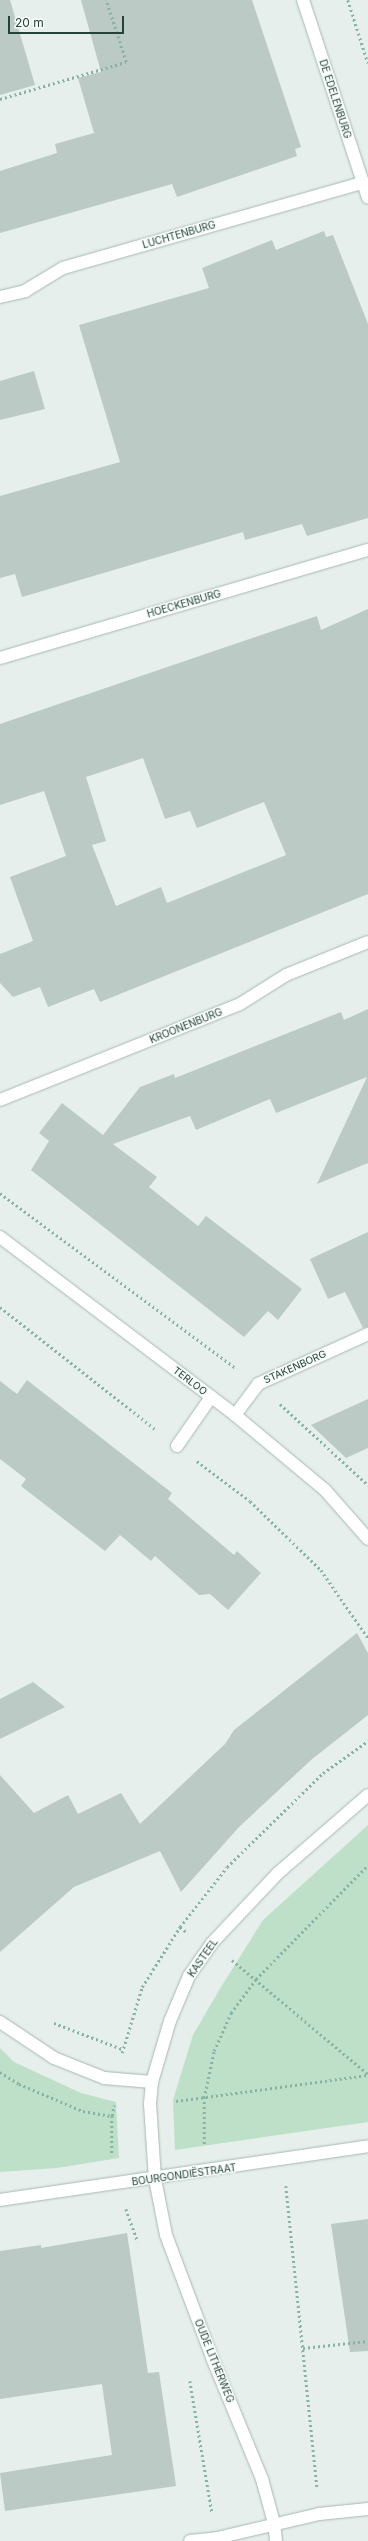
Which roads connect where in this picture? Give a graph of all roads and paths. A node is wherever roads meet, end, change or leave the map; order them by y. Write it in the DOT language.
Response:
graph roads {
  1 [pos="106,0"];
  2 [pos="302,0"];
  3 [pos="348,0"];
  4 [pos="368,63"];
  5 [pos="0,99"];
  6 [pos="362,183"];
  7 [pos="368,198"];
  8 [pos="0,297"];
  9 [pos="368,550"];
  10 [pos="0,658"];
  11 [pos="368,942"];
  12 [pos="0,1100"];
  13 [pos="0,1193"];
  14 [pos="0,1237"];
  15 [pos="368,1334"];
  16 [pos="258,1384"];
  17 [pos="211,1396"];
  18 [pos="235,1415"];
  19 [pos="177,1446"];
  20 [pos="368,1485"];
  21 [pos="368,1539"];
  22 [pos="368,1794"];
  23 [pos="368,1864"];
  24 [pos="212,1943"];
  25 [pos="256,1979"];
  26 [pos="50,2021"];
  27 [pos="0,2022"];
  28 [pos="122,2050"];
  29 [pos="0,2072"];
  30 [pos="368,2074"];
  31 [pos="152,2082"];
  32 [pos="204,2098"];
  33 [pos="150,2104"];
  34 [pos="368,2146"];
  35 [pos="283,2160"];
  36 [pos="203,2172"];
  37 [pos="156,2179"];
  38 [pos="117,2185"];
  39 [pos="0,2200"];
  40 [pos="141,2250"];
  41 [pos="368,2341"];
  42 [pos="303,2348"];
  43 [pos="189,2373"];
  44 [pos="368,2509"];
  45 [pos="320,2514"];
  46 [pos="274,2523"];
  47 [pos="216,2538"];
  48 [pos="190,2541"];
  49 [pos="276,2541"];
  1 -- 5 [label="path"];
  2 -- 6 [label="street, DE EDELENBURG"];
  3 -- 4 [label="path"];
  6 -- 7 [label="street, DE EDELENBURG"];
  6 -- 8 [label="street, LUCHTENBURG"];
  9 -- 10 [label="street, HOECKENBURG"];
  11 -- 12 [label="street, KROONENBURG"];
  13 -- 16 [label="path"];
  14 -- 17 [label="street, TERLOO"];
  15 -- 16 [label="street, STAKENBORG"];
  16 -- 18 [label="street, STAKENBORG"];
  16 -- 20 [label="path"];
  17 -- 18 [label="street, TERLOO"];
  17 -- 19 [label="street"];
  18 -- 21 [label="street, TERLOO"];
  22 -- 24 [label="street, KASTEEL"];
  23 -- 25 [label="path"];
  24 -- 25 [label="path"];
  24 -- 31 [label="street, KASTEEL"];
  25 -- 30 [label="path"];
  25 -- 32 [label="path"];
  26 -- 28 [label="path"];
  27 -- 31 [label="street"];
  29 -- 38 [label="path"];
  30 -- 32 [label="path"];
  31 -- 33 [label="street, KASTEEL"];
  32 -- 33 [label="path"];
  32 -- 36 [label="path"];
  33 -- 37 [label="street, KASTEEL"];
  34 -- 35 [label="street, BOURGONDIËSTRAAT"];
  35 -- 36 [label="street, BOURGONDIËSTRAAT"];
  35 -- 42 [label="path"];
  36 -- 37 [label="street, BOURGONDIËSTRAAT"];
  37 -- 38 [label="street, BOURGONDIËSTRAAT"];
  37 -- 46 [label="street, OUDE LITHERWEG"];
  38 -- 39 [label="street, BOURGONDIËSTRAAT"];
  38 -- 40 [label="path"];
  41 -- 42 [label="path"];
  42 -- 45 [label="path"];
  43 -- 47 [label="path"];
  44 -- 45 [label="street"];
  45 -- 46 [label="street"];
  46 -- 47 [label="street"];
  46 -- 49 [label="street, OUDE LITHERWEG"];
  47 -- 48 [label="street"];
}
